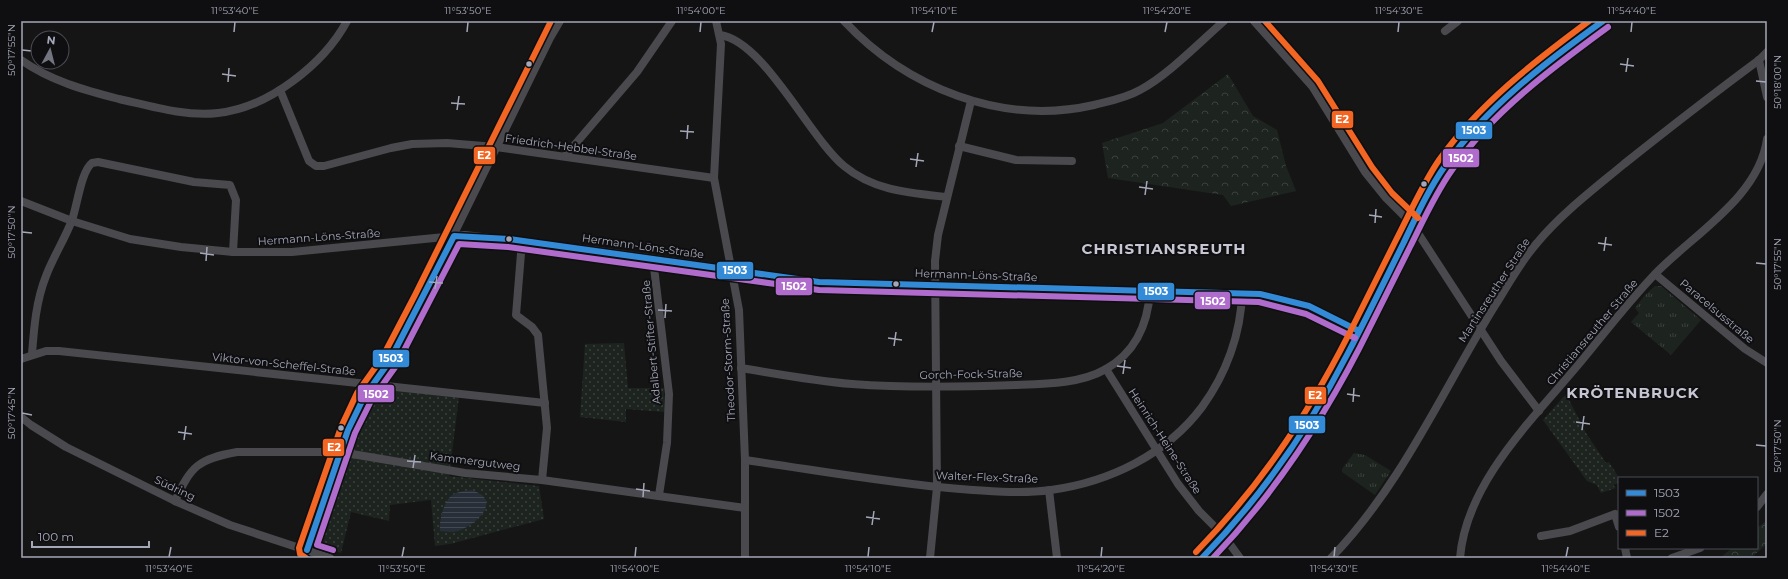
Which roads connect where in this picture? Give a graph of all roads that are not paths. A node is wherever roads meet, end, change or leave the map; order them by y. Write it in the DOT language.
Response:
graph roads {
  1 [pos="347,21"];
  2 [pos="560,21"];
  3 [pos="672,21"];
  4 [pos="716,21"];
  5 [pos="844,21"];
  6 [pos="1224,21"];
  7 [pos="1254,21"];
  8 [pos="1458,21"];
  9 [pos="1603,21"];
  10 [pos="1445,32"];
  11 [pos="720,36"];
  12 [pos="1767,52"];
  13 [pos="21,60"];
  14 [pos="1759,60"];
  15 [pos="280,90"];
  16 [pos="1767,97"];
  17 [pos="971,101"];
  18 [pos="1767,139"];
  19 [pos="959,146"];
  20 [pos="496,147"];
  21 [pos="565,156"];
  22 [pos="1072,161"];
  23 [pos="714,178"];
  24 [pos="947,197"];
  25 [pos="21,201"];
  26 [pos="72,221"];
  27 [pos="1412,224"];
  28 [pos="454,236"];
  29 [pos="522,241"];
  30 [pos="233,252"];
  31 [pos="653,259"];
  32 [pos="732,270"];
  33 [pos="1656,274"];
  34 [pos="936,285"];
  35 [pos="1150,291"];
  36 [pos="1242,293"];
  37 [pos="1481,329"];
  38 [pos="1359,331"];
  39 [pos="32,354"];
  40 [pos="21,359"];
  41 [pos="1767,363"];
  42 [pos="741,368"];
  43 [pos="1106,369"];
  44 [pos="375,384"];
  45 [pos="936,386"];
  46 [pos="545,403"];
  47 [pos="1539,411"];
  48 [pos="21,417"];
  49 [pos="1157,451"];
  50 [pos="340,452"];
  51 [pos="745,460"];
  52 [pos="542,480"];
  53 [pos="937,487"];
  54 [pos="1049,490"];
  55 [pos="1767,494"];
  56 [pos="659,495"];
  57 [pos="175,501"];
  58 [pos="1758,506"];
  59 [pos="745,508"];
  60 [pos="1618,524"];
  61 [pos="1224,536"];
  62 [pos="1541,536"];
  63 [pos="1697,549"];
  64 [pos="307,550"];
  65 [pos="330,558"];
  66 [pos="745,558"];
  67 [pos="930,558"];
  68 [pos="1057,558"];
  69 [pos="1202,558"];
  70 [pos="1240,558"];
  71 [pos="1331,558"];
  72 [pos="1460,558"];
  73 [pos="1672,558"];
  1 -- 15 [label="street"];
  2 -- 20 [label="street"];
  3 -- 21 [label="street"];
  4 -- 11 [label="street, Theodor-Storm-Straße"];
  5 -- 17 [label="street"];
  6 -- 17 [label="street"];
  7 -- 27 [label="street"];
  8 -- 10 [label="street"];
  9 -- 27 [label="main road"];
  11 -- 23 [label="street, Theodor-Storm-Straße"];
  11 -- 24 [label="street"];
  12 -- 14 [label="street, Martinsreuther Straße"];
  13 -- 15 [label="street"];
  14 -- 16 [label="street"];
  14 -- 37 [label="street, Martinsreuther Straße"];
  15 -- 20 [label="street, Friedrich-Hebbel-Straße"];
  17 -- 19 [label="street"];
  18 -- 33 [label="street, Christiansreuther Straße"];
  19 -- 22 [label="street"];
  19 -- 24 [label="street"];
  20 -- 21 [label="street, Friedrich-Hebbel-Straße"];
  20 -- 28 [label="street"];
  21 -- 23 [label="street, Friedrich-Hebbel-Straße"];
  23 -- 32 [label="street, Theodor-Storm-Straße"];
  24 -- 34 [label="street"];
  25 -- 26 [label="street, Hermann-Löns-Straße"];
  26 -- 30 [label="street, Hermann-Löns-Straße"];
  26 -- 30 [label="street"];
  26 -- 39 [label="street"];
  27 -- 37 [label="street"];
  27 -- 38 [label="main road"];
  28 -- 29 [label="street, Hermann-Löns-Straße"];
  28 -- 30 [label="street, Hermann-Löns-Straße"];
  28 -- 44 [label="street"];
  29 -- 31 [label="street, Hermann-Löns-Straße"];
  29 -- 46 [label="street"];
  31 -- 32 [label="street, Hermann-Löns-Straße"];
  31 -- 56 [label="street, Adalbert-Stifter-Straße"];
  32 -- 34 [label="street, Hermann-Löns-Straße"];
  32 -- 42 [label="street, Theodor-Storm-Straße"];
  33 -- 41 [label="street, Paracelsusstraße"];
  33 -- 47 [label="street, Christiansreuther Straße"];
  34 -- 35 [label="street, Hermann-Löns-Straße"];
  34 -- 45 [label="street"];
  35 -- 36 [label="street, Hermann-Löns-Straße"];
  35 -- 43 [label="street, Gorch-Fock-Straße"];
  36 -- 38 [label="street, Hermann-Löns-Straße"];
  36 -- 49 [label="street, Walter-Flex-Straße"];
  37 -- 47 [label="street"];
  37 -- 71 [label="street, Martinsreuther Straße"];
  38 -- 61 [label="main road"];
  39 -- 40 [label="street, Viktor-von-Scheffel-Straße"];
  39 -- 44 [label="street, Viktor-von-Scheffel-Straße"];
  42 -- 45 [label="street, Gorch-Fock-Straße"];
  42 -- 51 [label="street, Theodor-Storm-Straße"];
  43 -- 45 [label="street, Gorch-Fock-Straße"];
  43 -- 49 [label="street, Heinrich-Heine-Straße"];
  44 -- 46 [label="street, Viktor-von-Scheffel-Straße"];
  44 -- 50 [label="street"];
  45 -- 53 [label="street"];
  46 -- 52 [label="street"];
  47 -- 72 [label="street, Christiansreuther Straße"];
  48 -- 57 [label="street, Südring"];
  49 -- 54 [label="street, Walter-Flex-Straße"];
  49 -- 61 [label="street, Heinrich-Heine-Straße"];
  50 -- 52 [label="street, Kammergutweg"];
  50 -- 57 [label="street, Kammergutweg"];
  50 -- 64 [label="street"];
  51 -- 53 [label="street, Walter-Flex-Straße"];
  51 -- 59 [label="street, Theodor-Storm-Straße"];
  52 -- 56 [label="street, Kammergutweg"];
  53 -- 54 [label="street, Walter-Flex-Straße"];
  53 -- 67 [label="street"];
  54 -- 68 [label="street"];
  55 -- 58 [label="street"];
  56 -- 59 [label="street, Kammergutweg"];
  57 -- 64 [label="street, Südring"];
  59 -- 66 [label="street"];
  60 -- 62 [label="street"];
  61 -- 69 [label="main road"];
  61 -- 70 [label="street, Heinrich-Heine-Straße"];
  63 -- 73 [label="street"];
  64 -- 65 [label="street, Südring"];
}
